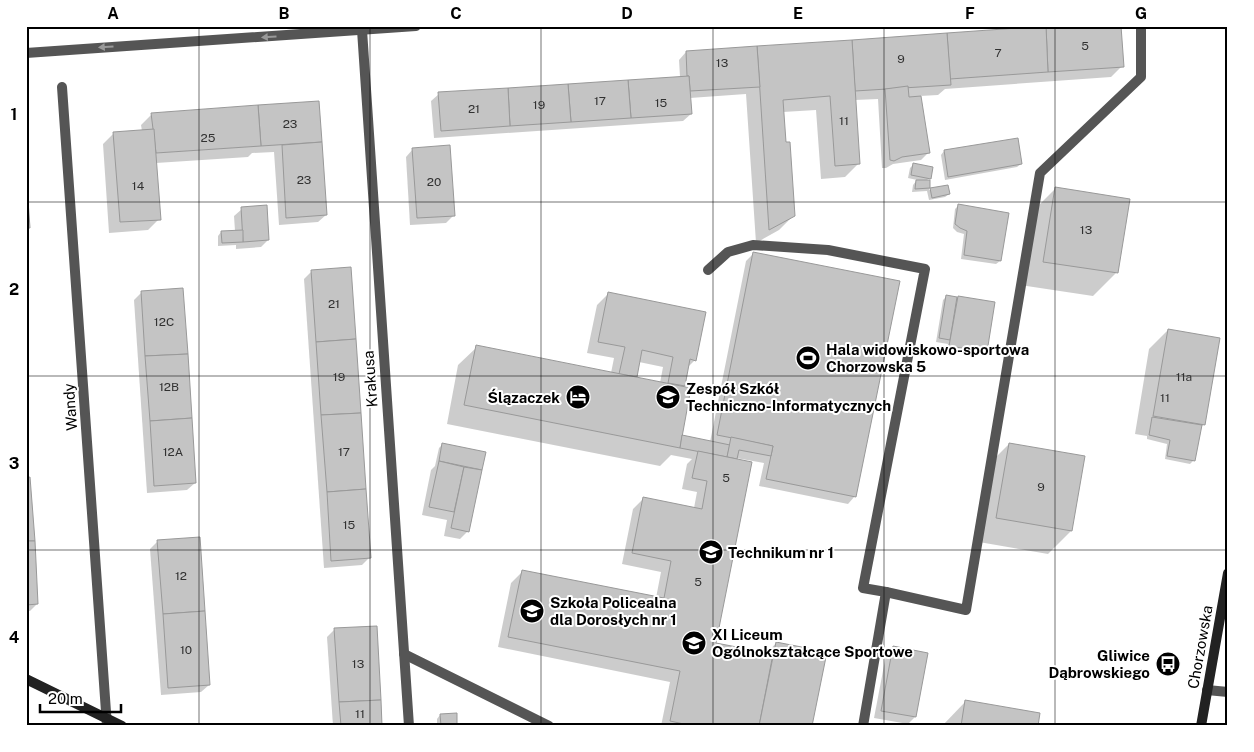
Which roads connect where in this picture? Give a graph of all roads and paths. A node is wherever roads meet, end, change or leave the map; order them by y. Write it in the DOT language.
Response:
graph roads {
  1 [pos="416,26"];
  2 [pos="1141,26"];
  3 [pos="317,30"];
  4 [pos="362,30"];
  5 [pos="26,52"];
  6 [pos="62,87"];
  7 [pos="708,270"];
  8 [pos="1228,573"];
  9 [pos="886,592"];
  10 [pos="404,654"];
  11 [pos="26,679"];
  12 [pos="1207,690"];
  13 [pos="1228,692"];
  14 [pos="107,722"];
  15 [pos="122,726"];
  16 [pos="409,726"];
  17 [pos="549,726"];
  18 [pos="862,726"];
  19 [pos="1201,726"];
  1 -- 4 [label="street"];
  2 -- 9 [label="street"];
  3 -- 4 [label="street"];
  3 -- 5 [label="street, one-way"];
  4 -- 10 [label="street, Krakusa"];
  6 -- 14 [label="street, Wandy"];
  7 -- 9 [label="street"];
  8 -- 12 [label="main road, Chorzowska"];
  9 -- 18 [label="street"];
  10 -- 16 [label="street, Krakusa"];
  10 -- 17 [label="street"];
  11 -- 14 [label="main road"];
  12 -- 13 [label="street"];
  12 -- 19 [label="main road, Chorzowska"];
  14 -- 15 [label="main road"];
}
